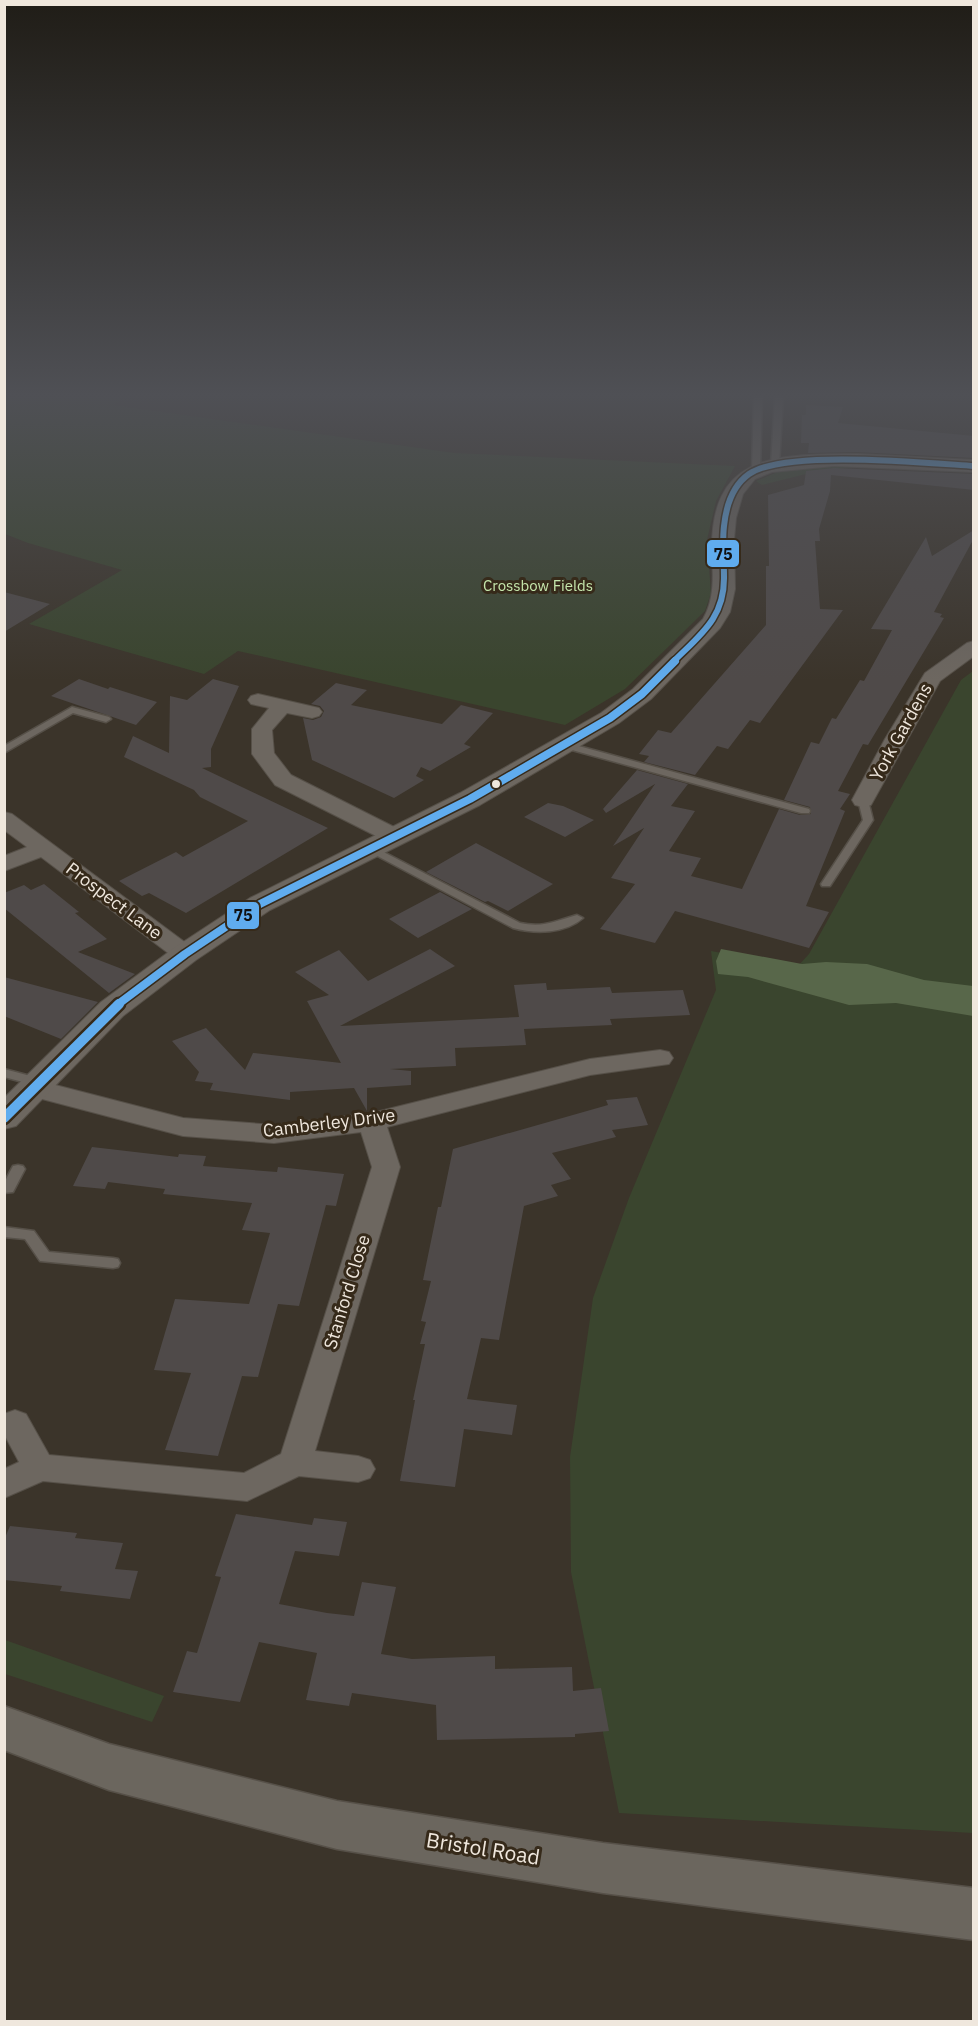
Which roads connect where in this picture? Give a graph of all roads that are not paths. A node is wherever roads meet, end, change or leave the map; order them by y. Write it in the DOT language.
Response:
graph roads {
  1 [pos="733,492"];
  2 [pos="974,647"];
  3 [pos="258,700"];
  4 [pos="282,706"];
  5 [pos="312,712"];
  6 [pos="106,719"];
  7 [pos="564,745"];
  8 [pos="4,750"];
  9 [pos="864,800"];
  10 [pos="805,811"];
  11 [pos="4,819"];
  12 [pos="384,843"];
  13 [pos="43,848"];
  14 [pos="4,864"];
  15 [pos="826,884"];
  16 [pos="577,918"];
  17 [pos="185,954"];
  18 [pos="660,1058"];
  19 [pos="4,1073"];
  20 [pos="35,1085"];
  21 [pos="4,1118"];
  22 [pos="372,1122"];
  23 [pos="18,1169"];
  24 [pos="6,1191"];
  25 [pos="4,1232"];
  26 [pos="113,1263"];
  27 [pos="15,1423"];
  28 [pos="295,1462"];
  29 [pos="39,1467"];
  30 [pos="358,1469"];
  31 [pos="4,1485"];
  32 [pos="4,1728"];
  33 [pos="974,1914"];
  1 -- 7 [label="street"];
  2 -- 9 [label="street, York Gardens"];
  3 -- 4 [label="street"];
  4 -- 5 [label="street"];
  4 -- 12 [label="street"];
  6 -- 8 [label="lane"];
  7 -- 10 [label="lane"];
  7 -- 12 [label="street"];
  9 -- 15 [label="lane"];
  11 -- 13 [label="street, Prospect Lane"];
  12 -- 16 [label="lane"];
  12 -- 17 [label="street"];
  13 -- 14 [label="street"];
  13 -- 17 [label="street, Prospect Lane"];
  17 -- 20 [label="street"];
  18 -- 22 [label="street, Camberley Drive"];
  19 -- 20 [label="lane"];
  20 -- 21 [label="street"];
  20 -- 22 [label="street, Camberley Drive"];
  22 -- 28 [label="street, Stanford Close"];
  23 -- 24 [label="lane"];
  25 -- 26 [label="lane"];
  27 -- 29 [label="street"];
  28 -- 29 [label="street"];
  28 -- 30 [label="street"];
  29 -- 31 [label="street"];
  32 -- 33 [label="main road, Bristol Road"];
}
